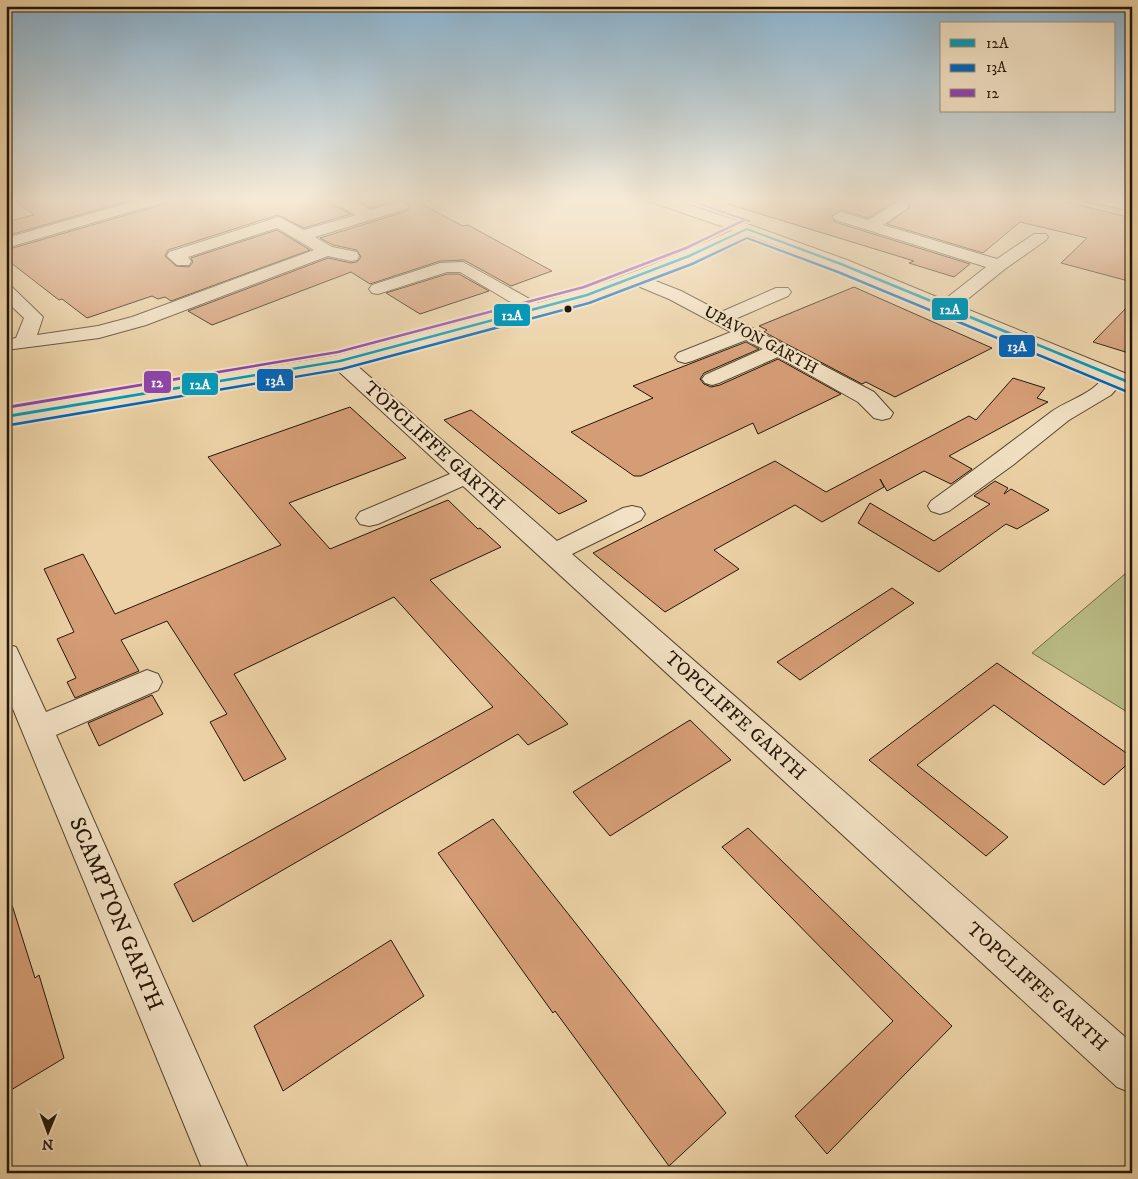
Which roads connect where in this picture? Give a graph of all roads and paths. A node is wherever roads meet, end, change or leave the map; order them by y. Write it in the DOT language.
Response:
graph roads {
  1 [pos="184,253"];
  2 [pos="322,253"];
  3 [pos="337,253"];
  4 [pos="695,253"];
  5 [pos="809,253"];
  6 [pos="959,253"];
  7 [pos="1016,253"];
  8 [pos="351,256"];
  9 [pos="183,261"];
  10 [pos="998,265"];
  11 [pos="634,278"];
  12 [pos="378,288"];
  13 [pos="6,291"];
  14 [pos="782,292"];
  15 [pos="947,307"];
  16 [pos="535,309"];
  17 [pos="720,318"];
  18 [pos="746,333"];
  19 [pos="15,345"];
  20 [pos="777,350"];
  21 [pos="685,356"];
  22 [pos="339,361"];
  23 [pos="712,379"];
  24 [pos="1124,380"];
  25 [pos="882,413"];
  26 [pos="6,417"];
  27 [pos="467,476"];
  28 [pos="940,506"];
  29 [pos="632,514"];
  30 [pos="369,518"];
  31 [pos="553,552"];
  32 [pos="6,656"];
  33 [pos="146,682"];
  34 [pos="38,729"];
  35 [pos="1132,1072"];
  36 [pos="227,1173"];
  1 -- 9 [label="street"];
  2 -- 19 [label="street"];
  3 -- 8 [label="street"];
  4 -- 11 [label="street"];
  5 -- 15 [label="street"];
  6 -- 10 [label="street"];
  7 -- 10 [label="street"];
  10 -- 15 [label="street"];
  11 -- 16 [label="street"];
  11 -- 17 [label="street, UPAVON GARTH"];
  12 -- 16 [label="street"];
  13 -- 19 [label="street"];
  14 -- 17 [label="street"];
  15 -- 24 [label="street"];
  16 -- 22 [label="street"];
  17 -- 18 [label="street, UPAVON GARTH"];
  18 -- 20 [label="street, UPAVON GARTH"];
  18 -- 21 [label="street"];
  20 -- 23 [label="street"];
  20 -- 25 [label="street, UPAVON GARTH"];
  22 -- 26 [label="street"];
  22 -- 27 [label="street, TOPCLIFFE GARTH"];
  24 -- 28 [label="street"];
  27 -- 30 [label="street"];
  27 -- 31 [label="street, TOPCLIFFE GARTH"];
  29 -- 31 [label="street"];
  31 -- 35 [label="street, TOPCLIFFE GARTH"];
  32 -- 34 [label="street, SCAMPTON GARTH"];
  33 -- 34 [label="street"];
  34 -- 36 [label="street, SCAMPTON GARTH"];
}
